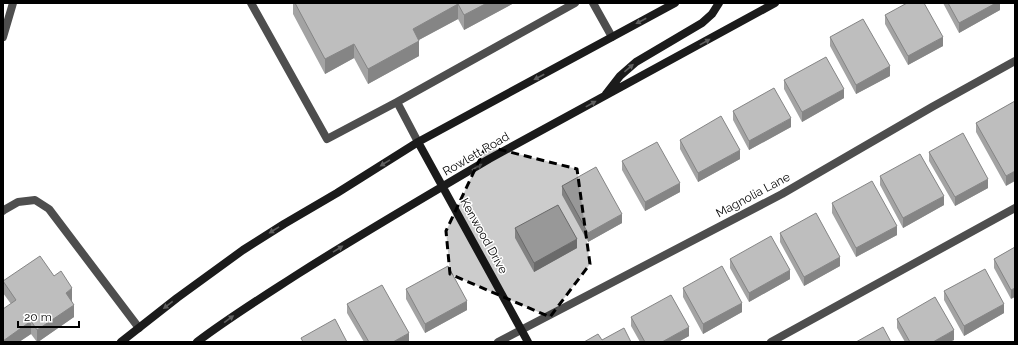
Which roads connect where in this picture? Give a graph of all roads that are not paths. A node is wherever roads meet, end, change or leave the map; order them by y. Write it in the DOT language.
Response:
graph roads {
  1 [pos="13,3"];
  2 [pos="251,3"];
  3 [pos="575,3"];
  4 [pos="594,3"];
  5 [pos="675,3"];
  6 [pos="719,3"];
  7 [pos="775,3"];
  8 [pos="3,36"];
  9 [pos="612,37"];
  10 [pos="1015,61"];
  11 [pos="603,97"];
  12 [pos="396,102"];
  13 [pos="418,142"];
  14 [pos="443,186"];
  15 [pos="1015,208"];
  16 [pos="3,211"];
  17 [pos="139,328"];
  18 [pos="521,329"];
  19 [pos="121,342"];
  20 [pos="197,342"];
  21 [pos="498,342"];
  22 [pos="528,342"];
  23 [pos="771,342"];
  1 -- 8 [label="street"];
  2 -- 12 [label="street"];
  3 -- 12 [label="street"];
  4 -- 9 [label="street"];
  5 -- 9 [label="main road, one-way"];
  11 -- 6 [label="main road, one-way"];
  11 -- 7 [label="main road, Rowlett Road, one-way"];
  9 -- 13 [label="main road, one-way"];
  10 -- 18 [label="street, Magnolia Lane"];
  14 -- 11 [label="main road, Rowlett Road, one-way"];
  12 -- 13 [label="street"];
  13 -- 14 [label="main road, Kenwood Drive"];
  13 -- 17 [label="main road, one-way"];
  14 -- 18 [label="main road, Kenwood Drive"];
  20 -- 14 [label="main road, Rowlett Road, one-way"];
  15 -- 23 [label="street"];
  16 -- 17 [label="street"];
  17 -- 19 [label="main road"];
  18 -- 21 [label="street, Magnolia Lane"];
  18 -- 22 [label="main road, Kenwood Drive"];
}
